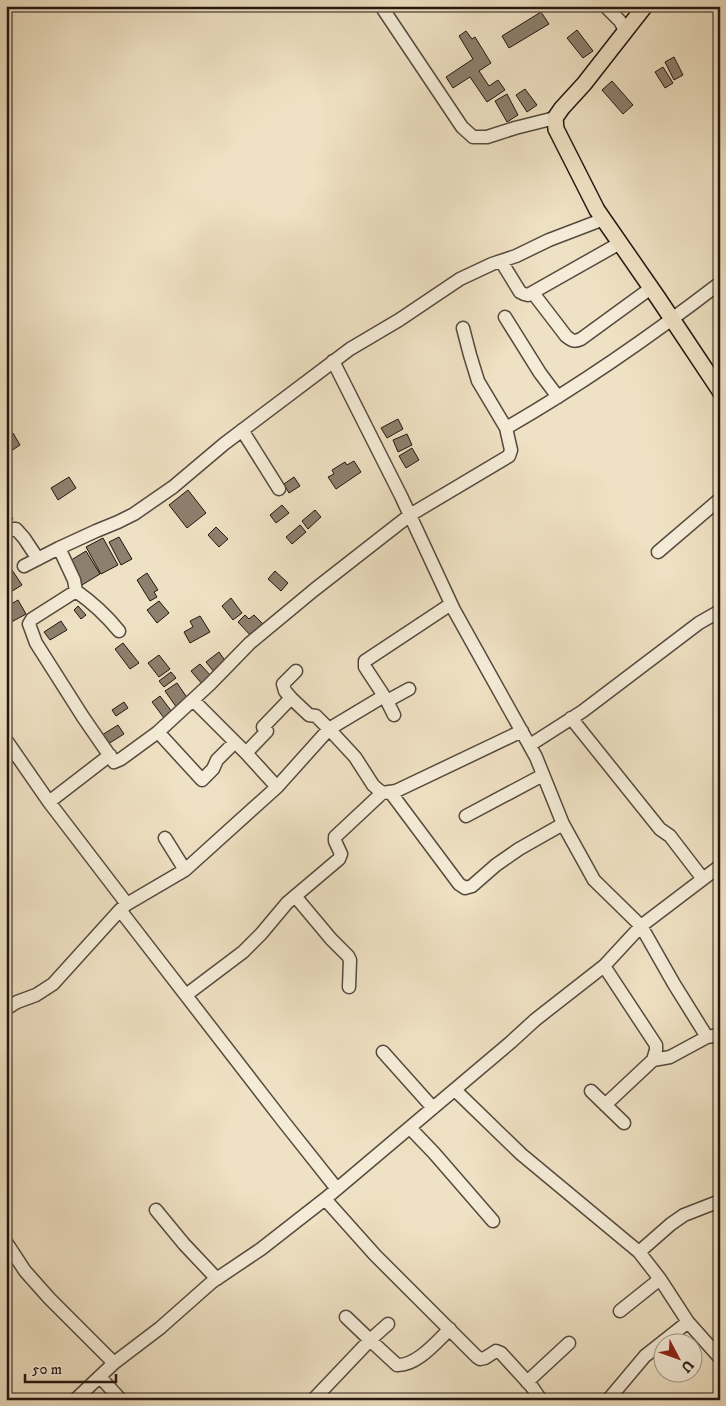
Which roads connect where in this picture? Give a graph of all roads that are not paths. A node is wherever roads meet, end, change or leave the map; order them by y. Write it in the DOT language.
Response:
graph roads {
  1 [pos="381,6"];
  2 [pos="605,6"];
  3 [pos="645,6"];
  4 [pos="625,30"];
  5 [pos="555,118"];
  6 [pos="604,219"];
  7 [pos="620,243"];
  8 [pos="501,261"];
  9 [pos="720,283"];
  10 [pos="651,288"];
  11 [pos="534,293"];
  12 [pos="506,317"];
  13 [pos="674,318"];
  14 [pos="464,328"];
  15 [pos="333,361"];
  16 [pos="720,391"];
  17 [pos="558,397"];
  18 [pos="506,428"];
  19 [pos="242,430"];
  20 [pos="279,489"];
  21 [pos="720,499"];
  22 [pos="410,515"];
  23 [pos="6,532"];
  24 [pos="59,548"];
  25 [pos="658,552"];
  26 [pos="38,559"];
  27 [pos="24,566"];
  28 [pos="76,591"];
  29 [pos="451,604"];
  30 [pos="720,611"];
  31 [pos="119,631"];
  32 [pos="296,671"];
  33 [pos="409,689"];
  34 [pos="292,698"];
  35 [pos="385,699"];
  36 [pos="193,700"];
  37 [pos="394,715"];
  38 [pos="571,718"];
  39 [pos="329,729"];
  40 [pos="522,731"];
  41 [pos="158,732"];
  42 [pos="6,740"];
  43 [pos="235,742"];
  44 [pos="530,745"];
  45 [pos="246,754"];
  46 [pos="110,756"];
  47 [pos="544,775"];
  48 [pos="277,787"];
  49 [pos="387,793"];
  50 [pos="49,802"];
  51 [pos="466,816"];
  52 [pos="563,824"];
  53 [pos="165,838"];
  54 [pos="720,866"];
  55 [pos="185,870"];
  56 [pos="703,879"];
  57 [pos="296,896"];
  58 [pos="123,907"];
  59 [pos="641,926"];
  60 [pos="604,966"];
  61 [pos="349,987"];
  62 [pos="186,995"];
  63 [pos="6,1009"];
  64 [pos="720,1035"];
  65 [pos="707,1037"];
  66 [pos="383,1052"];
  67 [pos="653,1060"];
  68 [pos="455,1090"];
  69 [pos="591,1091"];
  70 [pos="605,1105"];
  71 [pos="433,1108"];
  72 [pos="624,1122"];
  73 [pos="410,1128"];
  74 [pos="337,1188"];
  75 [pos="325,1198"];
  76 [pos="720,1201"];
  77 [pos="156,1210"];
  78 [pos="493,1221"];
  79 [pos="6,1242"];
  80 [pos="639,1252"];
  81 [pos="217,1279"];
  82 [pos="660,1279"];
  83 [pos="620,1311"];
  84 [pos="346,1317"];
  85 [pos="688,1322"];
  86 [pos="388,1324"];
  87 [pos="450,1329"];
  88 [pos="370,1340"];
  89 [pos="569,1343"];
  90 [pos="720,1358"];
  91 [pos="114,1363"];
  92 [pos="100,1377"];
  93 [pos="528,1382"];
  94 [pos="75,1400"];
  95 [pos="121,1400"];
  96 [pos="313,1400"];
  97 [pos="541,1400"];
  98 [pos="608,1400"];
  1 -- 5 [label="street"];
  2 -- 4 [label="street"];
  3 -- 4 [label="main road"];
  4 -- 5 [label="main road"];
  5 -- 6 [label="main road"];
  6 -- 7 [label="main road"];
  6 -- 8 [label="street"];
  7 -- 10 [label="main road"];
  7 -- 11 [label="street"];
  8 -- 11 [label="street"];
  8 -- 15 [label="street"];
  9 -- 13 [label="street"];
  10 -- 11 [label="street"];
  10 -- 13 [label="main road"];
  12 -- 17 [label="street"];
  13 -- 16 [label="main road"];
  13 -- 17 [label="street"];
  14 -- 18 [label="street"];
  15 -- 19 [label="street"];
  15 -- 22 [label="street"];
  17 -- 18 [label="street"];
  18 -- 22 [label="street"];
  19 -- 20 [label="street"];
  19 -- 24 [label="street"];
  21 -- 25 [label="street"];
  22 -- 29 [label="street"];
  22 -- 36 [label="street"];
  23 -- 26 [label="street"];
  24 -- 26 [label="street"];
  24 -- 28 [label="street"];
  26 -- 27 [label="street"];
  28 -- 31 [label="street"];
  28 -- 46 [label="street"];
  29 -- 35 [label="street"];
  29 -- 40 [label="street"];
  30 -- 38 [label="street"];
  32 -- 34 [label="street"];
  33 -- 35 [label="street"];
  34 -- 39 [label="street"];
  34 -- 45 [label="street"];
  35 -- 37 [label="street"];
  35 -- 39 [label="street"];
  36 -- 41 [label="street"];
  36 -- 43 [label="street"];
  38 -- 44 [label="street"];
  38 -- 56 [label="street"];
  39 -- 48 [label="street"];
  39 -- 49 [label="street"];
  40 -- 44 [label="street"];
  40 -- 49 [label="street"];
  41 -- 43 [label="street"];
  41 -- 46 [label="street"];
  42 -- 50 [label="street"];
  43 -- 45 [label="street"];
  44 -- 47 [label="street"];
  45 -- 48 [label="street"];
  46 -- 50 [label="street"];
  47 -- 51 [label="street"];
  47 -- 52 [label="street"];
  48 -- 55 [label="street"];
  49 -- 52 [label="street"];
  49 -- 57 [label="street"];
  50 -- 58 [label="street"];
  52 -- 59 [label="street"];
  53 -- 55 [label="street"];
  54 -- 56 [label="street"];
  55 -- 58 [label="street"];
  56 -- 59 [label="street"];
  57 -- 61 [label="street"];
  57 -- 62 [label="street"];
  58 -- 62 [label="street"];
  58 -- 63 [label="street"];
  59 -- 60 [label="street"];
  59 -- 65 [label="street"];
  60 -- 67 [label="street"];
  60 -- 68 [label="street"];
  62 -- 74 [label="street"];
  64 -- 65 [label="street"];
  65 -- 67 [label="street"];
  66 -- 71 [label="street"];
  67 -- 70 [label="street"];
  68 -- 71 [label="street"];
  68 -- 80 [label="street"];
  69 -- 70 [label="street"];
  70 -- 72 [label="street"];
  71 -- 73 [label="street"];
  73 -- 74 [label="street"];
  73 -- 78 [label="street"];
  74 -- 75 [label="street"];
  75 -- 81 [label="street"];
  75 -- 87 [label="street"];
  76 -- 80 [label="street"];
  77 -- 81 [label="street"];
  79 -- 91 [label="street"];
  80 -- 82 [label="street"];
  81 -- 91 [label="street"];
  82 -- 83 [label="street"];
  82 -- 85 [label="street"];
  84 -- 88 [label="street"];
  85 -- 90 [label="street"];
  85 -- 98 [label="street"];
  86 -- 88 [label="street"];
  87 -- 88 [label="street"];
  87 -- 93 [label="street"];
  88 -- 96 [label="street"];
  89 -- 93 [label="street"];
  91 -- 92 [label="street"];
  92 -- 94 [label="street"];
  92 -- 95 [label="street"];
  93 -- 97 [label="street"];
}
